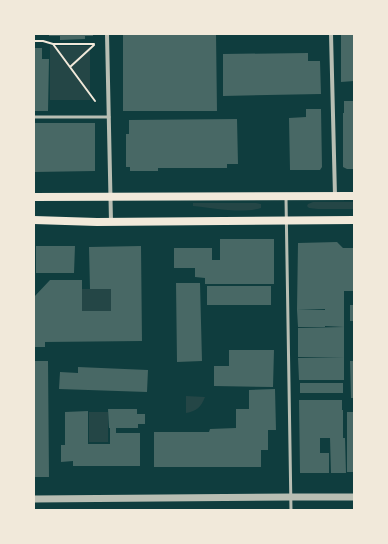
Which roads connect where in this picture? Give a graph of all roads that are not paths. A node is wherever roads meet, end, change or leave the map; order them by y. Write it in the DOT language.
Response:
graph roads {
  1 [pos="107,34"];
  2 [pos="331,34"];
  3 [pos="34,117"];
  4 [pos="109,117"];
  5 [pos="286,196"];
  6 [pos="335,196"];
  7 [pos="354,196"];
  8 [pos="34,197"];
  9 [pos="111,197"];
  10 [pos="34,220"];
  11 [pos="354,220"];
  12 [pos="286,221"];
  13 [pos="111,222"];
  14 [pos="291,497"];
  15 [pos="354,497"];
  16 [pos="34,499"];
  17 [pos="291,510"];
  1 -- 4 [label="street"];
  2 -- 6 [label="street"];
  3 -- 4 [label="lane"];
  4 -- 9 [label="street"];
  5 -- 6 [label="main road"];
  5 -- 9 [label="main road"];
  5 -- 12 [label="lane"];
  6 -- 7 [label="main road"];
  8 -- 9 [label="main road"];
  9 -- 13 [label="street"];
  10 -- 13 [label="main road"];
  11 -- 12 [label="main road"];
  12 -- 13 [label="main road"];
  12 -- 14 [label="lane"];
  14 -- 15 [label="street"];
  14 -- 16 [label="street"];
  14 -- 17 [label="lane"];
}
